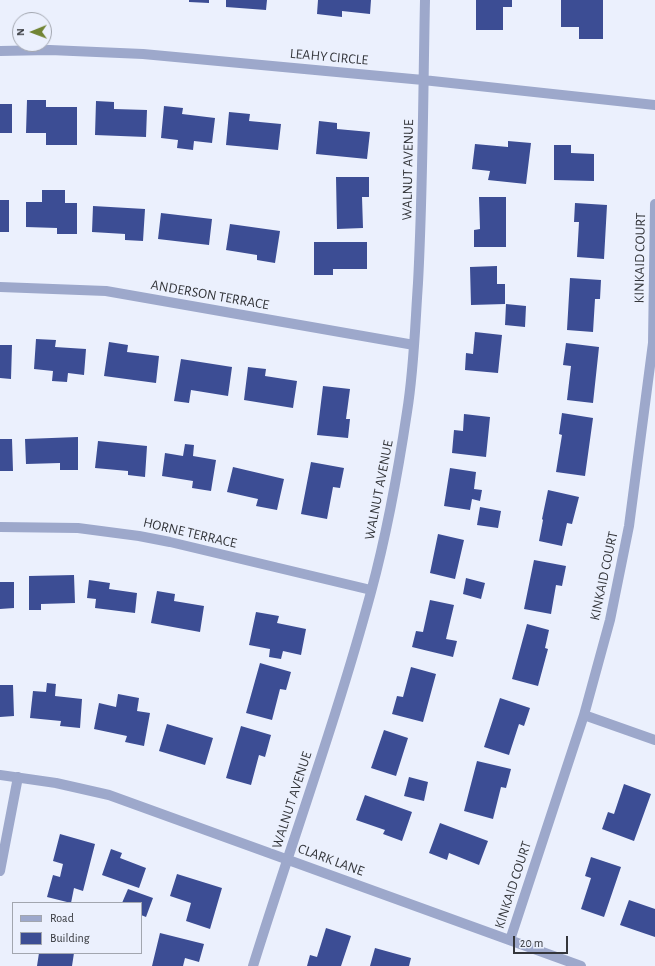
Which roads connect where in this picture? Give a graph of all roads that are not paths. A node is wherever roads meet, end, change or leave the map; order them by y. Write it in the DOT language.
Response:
graph roads {
  1 [pos="425,0"];
  2 [pos="0,51"];
  3 [pos="423,80"];
  4 [pos="655,105"];
  5 [pos="655,204"];
  6 [pos="0,287"];
  7 [pos="654,343"];
  8 [pos="414,345"];
  9 [pos="0,527"];
  10 [pos="371,590"];
  11 [pos="584,715"];
  12 [pos="655,740"];
  13 [pos="0,775"];
  14 [pos="18,777"];
  15 [pos="287,859"];
  16 [pos="0,871"];
  17 [pos="510,940"];
  18 [pos="253,966"];
  19 [pos="581,966"];
  1 -- 3 [label="street, WALNUT AVENUE"];
  2 -- 3 [label="street, LEAHY CIRCLE"];
  3 -- 4 [label="street, LEAHY CIRCLE"];
  3 -- 8 [label="street, WALNUT AVENUE"];
  5 -- 7 [label="street, KINKAID COURT"];
  6 -- 8 [label="street, ANDERSON TERRACE"];
  7 -- 11 [label="street, KINKAID COURT"];
  8 -- 10 [label="street, WALNUT AVENUE"];
  9 -- 10 [label="street, HORNE TERRACE"];
  10 -- 15 [label="street, WALNUT AVENUE"];
  11 -- 12 [label="street"];
  11 -- 17 [label="street, KINKAID COURT"];
  13 -- 14 [label="street, CLARK LANE"];
  14 -- 15 [label="street, CLARK LANE"];
  14 -- 16 [label="street"];
  15 -- 17 [label="street, CLARK LANE"];
  15 -- 18 [label="street, WALNUT AVENUE"];
  17 -- 19 [label="street, CLARK LANE"];
}
